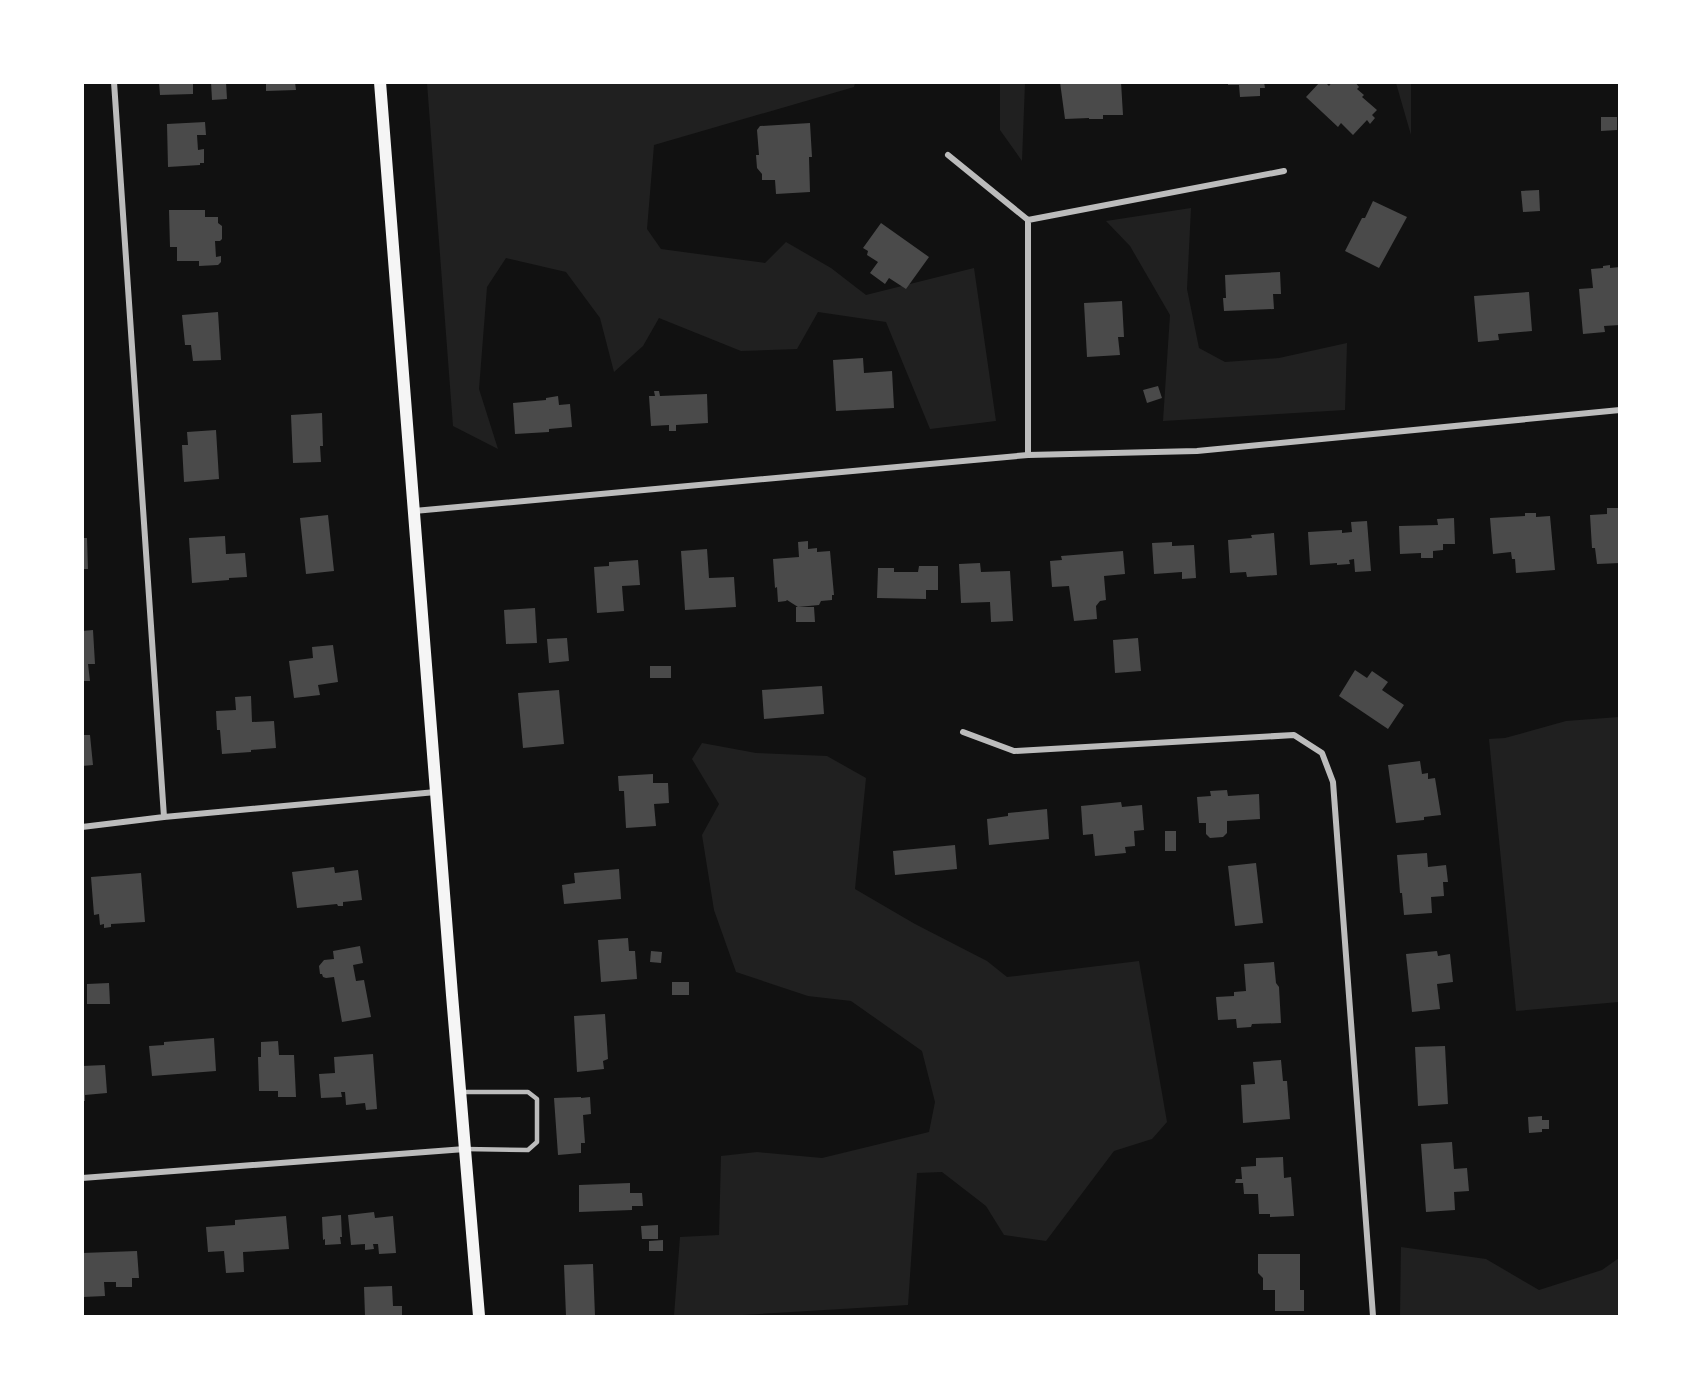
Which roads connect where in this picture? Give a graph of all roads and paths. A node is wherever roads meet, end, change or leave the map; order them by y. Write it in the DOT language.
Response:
graph roads {
  1 [pos="114,82"];
  2 [pos="380,82"];
  3 [pos="948,155"];
  4 [pos="1284,171"];
  5 [pos="1028,220"];
  6 [pos="1620,410"];
  7 [pos="1028,455"];
  8 [pos="413,511"];
  9 [pos="963,732"];
  10 [pos="436,792"];
  11 [pos="164,818"];
  12 [pos="82,827"];
  13 [pos="460,1092"];
  14 [pos="465,1149"];
  15 [pos="82,1178"];
  16 [pos="480,1317"];
  17 [pos="1373,1317"];
  1 -- 11 [label="street"];
  2 -- 8 [label="main road"];
  3 -- 5 [label="street"];
  4 -- 5 [label="street"];
  5 -- 7 [label="street"];
  6 -- 7 [label="street"];
  7 -- 8 [label="street"];
  8 -- 10 [label="main road"];
  9 -- 17 [label="street"];
  10 -- 11 [label="street"];
  10 -- 13 [label="main road"];
  11 -- 12 [label="street"];
  13 -- 14 [label="main road"];
  13 -- 14 [label="lane"];
  14 -- 15 [label="street"];
  14 -- 16 [label="main road"];
}
